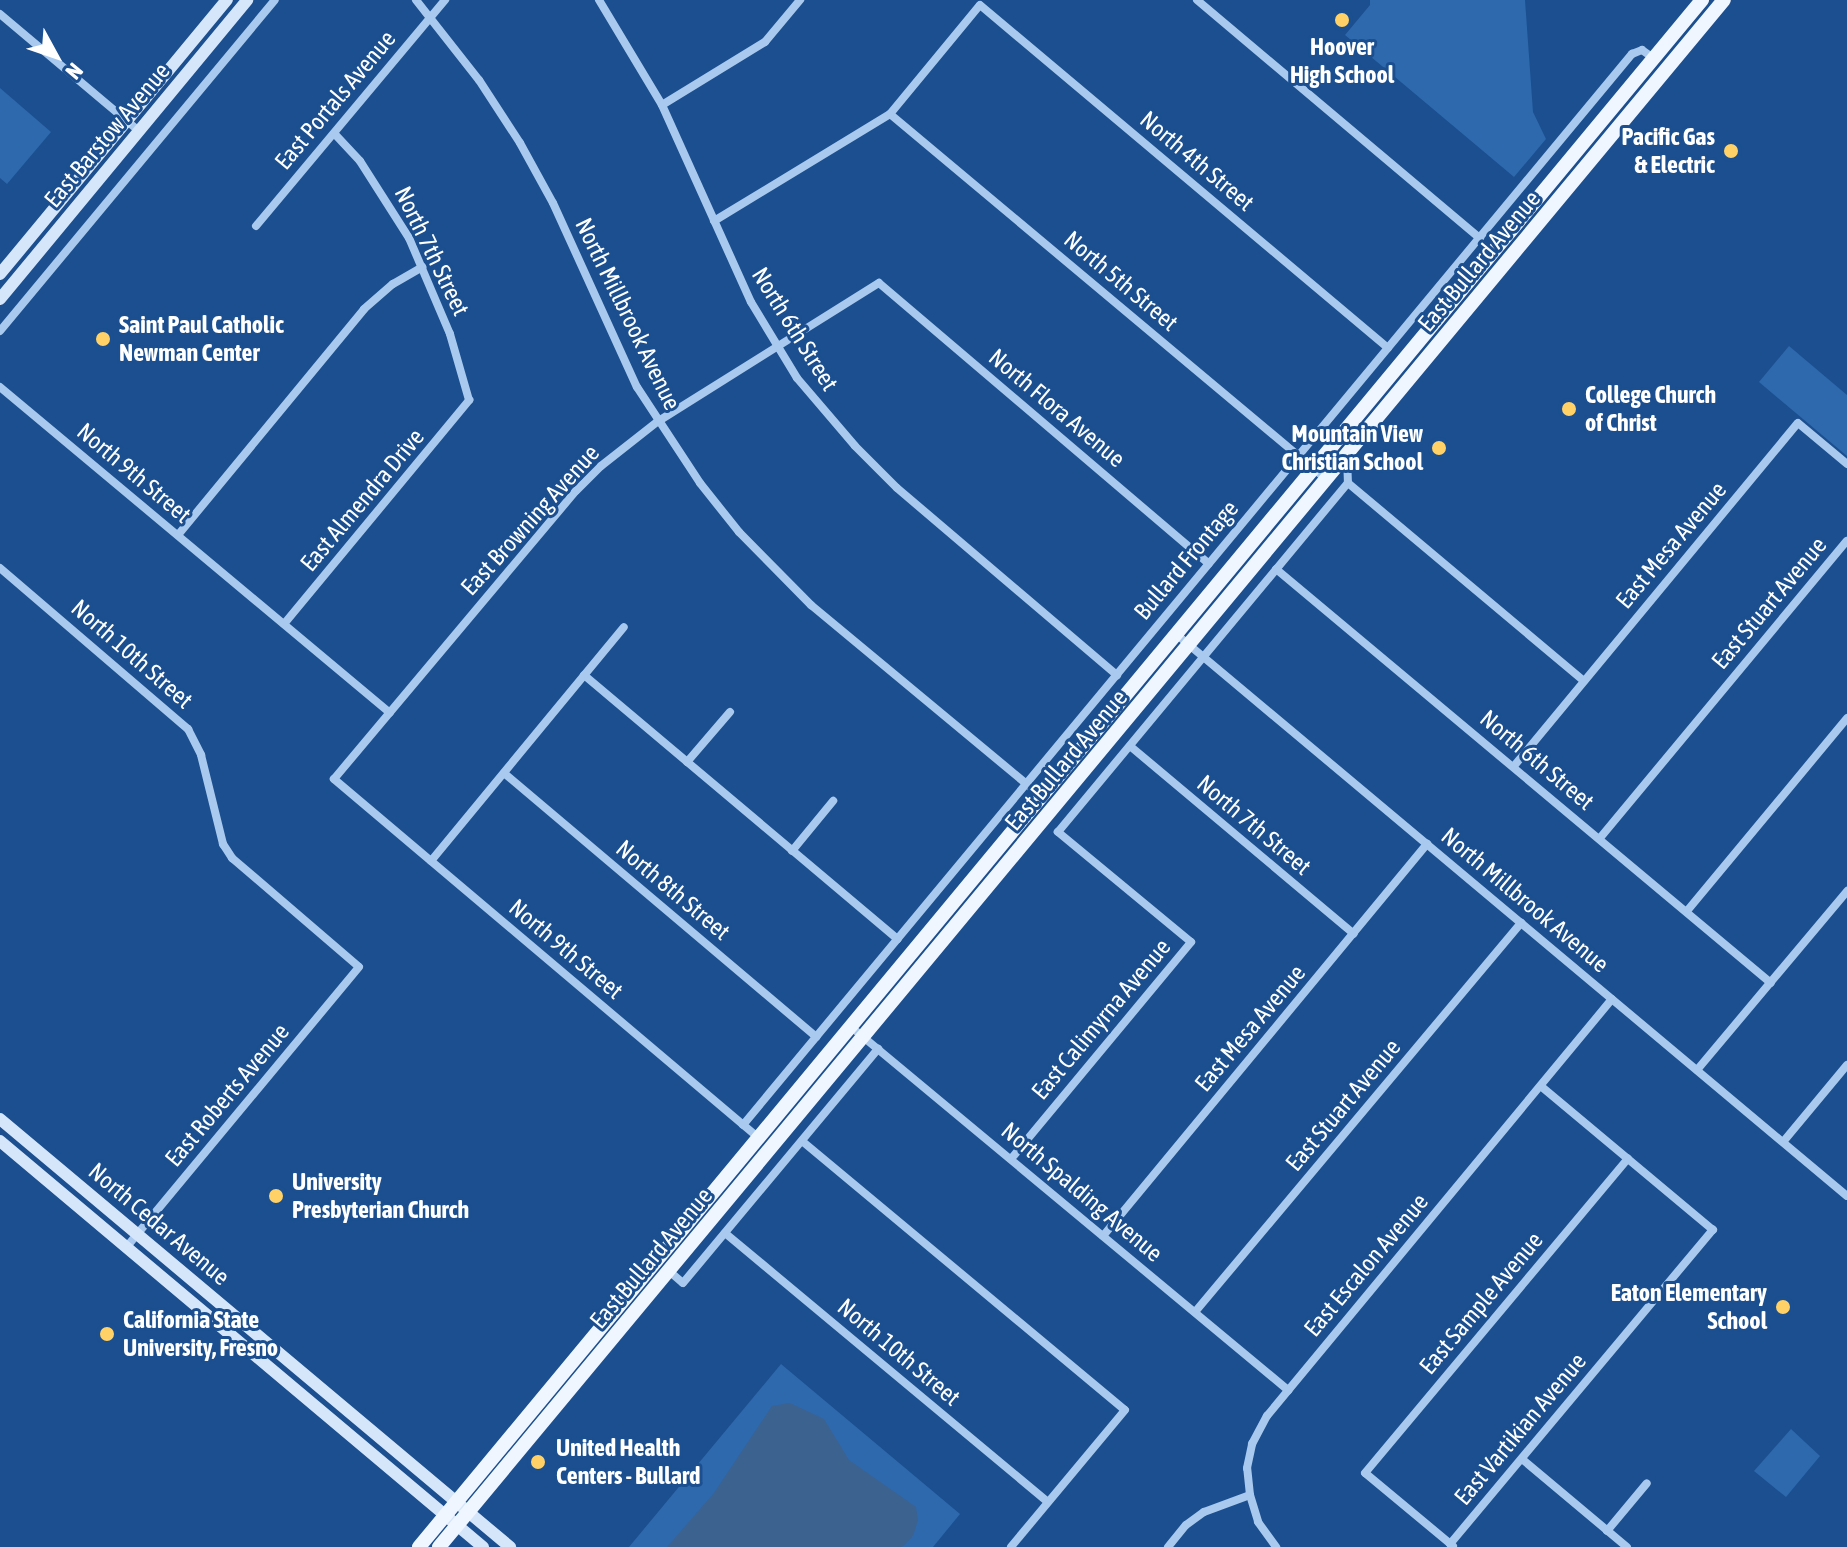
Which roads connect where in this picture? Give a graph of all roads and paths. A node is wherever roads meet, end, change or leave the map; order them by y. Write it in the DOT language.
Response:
graph roads {
  1 [pos="227,0"];
  2 [pos="247,0"];
  3 [pos="275,0"];
  4 [pos="416,0"];
  5 [pos="445,0"];
  6 [pos="599,0"];
  7 [pos="800,0"];
  8 [pos="1197,0"];
  9 [pos="1702,0"];
  10 [pos="1714,0"];
  11 [pos="1724,0"];
  12 [pos="0,14"];
  13 [pos="431,17"];
  14 [pos="1709,18"];
  15 [pos="1654,58"];
  16 [pos="1667,69"];
  17 [pos="662,105"];
  18 [pos="890,114"];
  19 [pos="127,121"];
  20 [pos="139,131"];
  21 [pos="334,133"];
  22 [pos="1519,220"];
  23 [pos="714,221"];
  24 [pos="256,226"];
  25 [pos="1480,238"];
  26 [pos="422,267"];
  27 [pos="0,274"];
  28 [pos="879,283"];
  29 [pos="0,299"];
  30 [pos="1470,307"];
  31 [pos="0,331"];
  32 [pos="777,346"];
  33 [pos="1388,348"];
  34 [pos="0,387"];
  35 [pos="469,400"];
  36 [pos="657,422"];
  37 [pos="1347,455"];
  38 [pos="1298,457"];
  39 [pos="1847,464"];
  40 [pos="1313,468"];
  41 [pos="1326,479"];
  42 [pos="1348,483"];
  43 [pos="178,535"];
  44 [pos="1847,541"];
  45 [pos="1209,564"];
  46 [pos="0,568"];
  47 [pos="1276,569"];
  48 [pos="284,624"];
  49 [pos="624,627"];
  50 [pos="1176,634"];
  51 [pos="1189,645"];
  52 [pos="1204,657"];
  53 [pos="584,675"];
  54 [pos="1117,675"];
  55 [pos="1584,681"];
  56 [pos="730,712"];
  57 [pos="390,713"];
  58 [pos="1847,718"];
  59 [pos="1130,746"];
  60 [pos="687,762"];
  61 [pos="1514,766"];
  62 [pos="504,773"];
  63 [pos="334,779"];
  64 [pos="1027,784"];
  65 [pos="1041,796"];
  66 [pos="833,801"];
  67 [pos="1055,807"];
  68 [pos="1600,838"];
  69 [pos="1427,844"];
  70 [pos="792,851"];
  71 [pos="431,861"];
  72 [pos="1847,891"];
  73 [pos="1687,911"];
  74 [pos="1521,923"];
  75 [pos="1354,934"];
  76 [pos="898,939"];
  77 [pos="359,967"];
  78 [pos="1771,983"];
  79 [pos="1612,999"];
  80 [pos="850,1026"];
  81 [pos="816,1037"];
  82 [pos="864,1037"];
  83 [pos="878,1049"];
  84 [pos="1847,1065"];
  85 [pos="1697,1070"];
  86 [pos="1541,1086"];
  87 [pos="0,1119"];
  88 [pos="743,1125"];
  89 [pos="758,1137"];
  90 [pos="0,1141"];
  91 [pos="802,1141"];
  92 [pos="1783,1142"];
  93 [pos="771,1148"];
  94 [pos="1628,1158"];
  95 [pos="1011,1159"];
  96 [pos="1847,1196"];
  97 [pos="725,1233"];
  98 [pos="137,1235"];
  99 [pos="1103,1236"];
  100 [pos="126,1248"];
  101 [pos="669,1271"];
  102 [pos="1195,1312"];
  103 [pos="1288,1390"];
  104 [pos="1522,1459"];
  105 [pos="1647,1483"];
  106 [pos="1250,1495"];
  107 [pos="456,1502"];
  108 [pos="1048,1502"];
  109 [pos="469,1512"];
  110 [pos="445,1515"];
  111 [pos="457,1526"];
  112 [pos="1607,1531"];
  113 [pos="1452,1546"];
  114 [pos="419,1547"];
  115 [pos="439,1547"];
  116 [pos="483,1547"];
  117 [pos="510,1547"];
  118 [pos="1011,1547"];
  119 [pos="1168,1547"];
  120 [pos="1276,1547"];
  121 [pos="1627,1547"];
  1 -- 19 [label="main road, East Barstow Avenue"];
  2 -- 20 [label="main road, East Barstow Avenue"];
  3 -- 31 [label="street"];
  4 -- 13 [label="street, North Millbrook Avenue"];
  5 -- 13 [label="street, East Portals Avenue"];
  6 -- 17 [label="street, North 6th Street"];
  7 -- 17 [label="street"];
  8 -- 25 [label="street"];
  9 -- 15 [label="main road, East Bullard Avenue"];
  10 -- 14 [label="main road"];
  11 -- 14 [label="main road, East Bullard Avenue"];
  12 -- 19 [label="street"];
  13 -- 21 [label="street, East Portals Avenue"];
  13 -- 36 [label="street, North Millbrook Avenue"];
  14 -- 16 [label="main road, East Bullard Avenue"];
  15 -- 16 [label="street"];
  15 -- 22 [label="main road, East Bullard Avenue"];
  15 -- 25 [label="street, Bullard Frontage"];
  16 -- 30 [label="main road, East Bullard Avenue"];
  17 -- 23 [label="street, North 6th Street"];
  18 -- 23 [label="street"];
  18 -- 33 [label="street, North 4th Street"];
  18 -- 38 [label="street, North 5th Street"];
  19 -- 20 [label="street"];
  19 -- 27 [label="main road, East Barstow Avenue"];
  20 -- 29 [label="main road, East Barstow Avenue"];
  21 -- 24 [label="street, East Portals Avenue"];
  21 -- 26 [label="street, North 7th Street"];
  22 -- 30 [label="main road"];
  22 -- 40 [label="main road, East Bullard Avenue"];
  23 -- 32 [label="street, North 6th Street"];
  25 -- 33 [label="street, Bullard Frontage"];
  26 -- 35 [label="street, North 7th Street"];
  26 -- 43 [label="street"];
  28 -- 32 [label="street, East Browning Avenue"];
  28 -- 45 [label="street, North Flora Avenue"];
  30 -- 37 [label="main road, East Bullard Avenue"];
  32 -- 36 [label="street, East Browning Avenue"];
  32 -- 54 [label="street, North 6th Street"];
  33 -- 38 [label="street, Bullard Frontage"];
  34 -- 43 [label="street, North 9th Street"];
  35 -- 48 [label="street, East Almendra Drive"];
  36 -- 57 [label="street, East Browning Avenue"];
  36 -- 64 [label="street, North Millbrook Avenue"];
  37 -- 41 [label="main road, East Bullard Avenue"];
  37 -- 42 [label="street"];
  38 -- 40 [label="street, North 5th Street"];
  38 -- 45 [label="street, Bullard Frontage"];
  39 -- 55 [label="street, East Mesa Avenue"];
  40 -- 41 [label="street, North 5th Street"];
  40 -- 50 [label="main road, East Bullard Avenue"];
  41 -- 51 [label="main road, East Bullard Avenue"];
  42 -- 47 [label="street"];
  42 -- 55 [label="street"];
  43 -- 48 [label="street, North 9th Street"];
  44 -- 68 [label="street, East Stuart Avenue"];
  45 -- 54 [label="street, Bullard Frontage"];
  46 -- 77 [label="street, North 10th Street"];
  47 -- 52 [label="street"];
  47 -- 61 [label="street, North 6th Street"];
  48 -- 57 [label="street, North 9th Street"];
  49 -- 53 [label="street"];
  50 -- 51 [label="street, North Millbrook Avenue"];
  50 -- 65 [label="main road, East Bullard Avenue"];
  51 -- 52 [label="street, North Millbrook Avenue"];
  51 -- 67 [label="main road, East Bullard Avenue"];
  52 -- 59 [label="street"];
  52 -- 69 [label="street, North Millbrook Avenue"];
  53 -- 60 [label="street"];
  53 -- 62 [label="street"];
  54 -- 64 [label="street, Bullard Frontage"];
  55 -- 61 [label="street, East Mesa Avenue"];
  56 -- 60 [label="street"];
  57 -- 63 [label="street, East Browning Avenue"];
  58 -- 73 [label="street"];
  59 -- 75 [label="street, North 7th Street"];
  59 -- 95 [label="street, East Calimyrna Avenue"];
  60 -- 70 [label="street"];
  61 -- 68 [label="street, North 6th Street"];
  62 -- 71 [label="street"];
  62 -- 81 [label="street, North 8th Street"];
  63 -- 71 [label="street, North 9th Street"];
  64 -- 65 [label="street, North Millbrook Avenue"];
  64 -- 76 [label="street, Bullard Frontage"];
  65 -- 67 [label="street, North Millbrook Avenue"];
  65 -- 80 [label="main road, East Bullard Avenue"];
  66 -- 70 [label="street"];
  67 -- 82 [label="main road, East Bullard Avenue"];
  68 -- 73 [label="street, North 6th Street"];
  69 -- 74 [label="street, North Millbrook Avenue"];
  69 -- 75 [label="street, East Mesa Avenue"];
  70 -- 76 [label="street"];
  71 -- 88 [label="street, North 9th Street"];
  72 -- 78 [label="street"];
  73 -- 78 [label="street, North 6th Street"];
  74 -- 79 [label="street, North Millbrook Avenue"];
  74 -- 102 [label="street, East Stuart Avenue"];
  75 -- 99 [label="street, East Mesa Avenue"];
  76 -- 81 [label="street, Bullard Frontage"];
  77 -- 98 [label="street, East Roberts Avenue"];
  78 -- 85 [label="street"];
  79 -- 85 [label="street, North Millbrook Avenue"];
  79 -- 86 [label="street, East Escalon Avenue"];
  80 -- 82 [label="street, North Spalding Avenue"];
  80 -- 89 [label="main road, East Bullard Avenue"];
  81 -- 88 [label="street, Bullard Frontage"];
  82 -- 83 [label="street, North Spalding Avenue"];
  82 -- 93 [label="main road, East Bullard Avenue"];
  83 -- 91 [label="street"];
  83 -- 95 [label="street, North Spalding Avenue"];
  84 -- 92 [label="street"];
  85 -- 92 [label="street, North Millbrook Avenue"];
  86 -- 94 [label="street"];
  86 -- 103 [label="street, East Escalon Avenue"];
  87 -- 98 [label="main road, North Cedar Avenue"];
  88 -- 89 [label="street, North 9th Street"];
  89 -- 93 [label="street, North 9th Street"];
  89 -- 107 [label="main road, East Bullard Avenue"];
  90 -- 100 [label="main road, North Cedar Avenue"];
  91 -- 97 [label="street"];
  91 -- 108 [label="street"];
  92 -- 96 [label="street, North Millbrook Avenue"];
  93 -- 101 [label="main road, East Bullard Avenue"];
  94 -- 104 [label="street, East Vartikian Avenue"];
  94 -- 113 [label="street, East Sample Avenue"];
  95 -- 99 [label="street, North Spalding Avenue"];
  97 -- 101 [label="street"];
  97 -- 108 [label="street, North 10th Street"];
  98 -- 100 [label="street, East Roberts Avenue"];
  98 -- 107 [label="main road, North Cedar Avenue"];
  99 -- 102 [label="street, North Spalding Avenue"];
  100 -- 110 [label="main road, North Cedar Avenue"];
  101 -- 109 [label="main road, East Bullard Avenue"];
  102 -- 103 [label="street, North Spalding Avenue"];
  103 -- 106 [label="street, East Escalon Avenue"];
  104 -- 112 [label="street"];
  104 -- 113 [label="street, East Vartikian Avenue"];
  105 -- 112 [label="street"];
  106 -- 119 [label="street"];
  106 -- 120 [label="street"];
  107 -- 109 [label="main road, North Cedar Avenue"];
  107 -- 110 [label="main road, East Bullard Avenue"];
  108 -- 118 [label="street"];
  109 -- 111 [label="main road, East Bullard Avenue"];
  109 -- 117 [label="main road, North Cedar Avenue"];
  110 -- 111 [label="main road, North Cedar Avenue"];
  110 -- 114 [label="main road, East Bullard Avenue"];
  111 -- 115 [label="main road, East Bullard Avenue"];
  111 -- 116 [label="main road, North Cedar Avenue"];
  112 -- 121 [label="street"];
}
